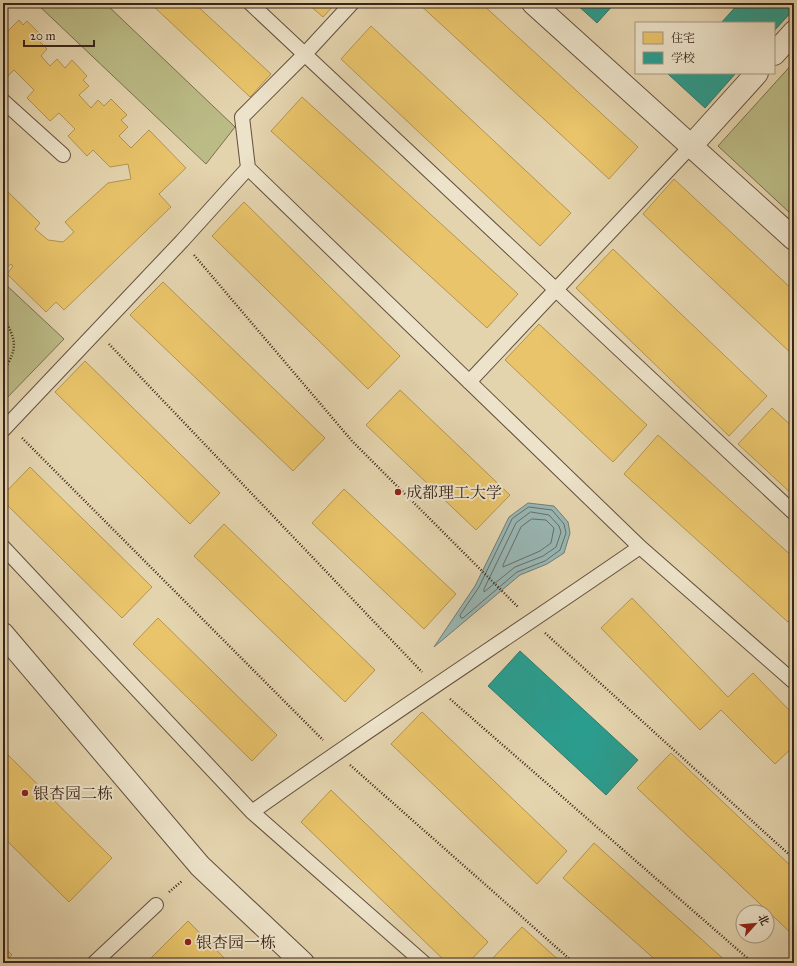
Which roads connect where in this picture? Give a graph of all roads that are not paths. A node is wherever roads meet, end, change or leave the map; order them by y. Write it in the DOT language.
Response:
graph roads {
  1 [pos="250,3"];
  2 [pos="352,3"];
  3 [pos="533,3"];
  4 [pos="794,32"];
  5 [pos="775,53"];
  6 [pos="304,55"];
  7 [pos="756,74"];
  8 [pos="3,101"];
  9 [pos="691,146"];
  10 [pos="64,155"];
  11 [pos="248,168"];
  12 [pos="794,239"];
  13 [pos="556,290"];
  14 [pos="469,382"];
  15 [pos="6,427"];
  16 [pos="794,514"];
  17 [pos="3,547"];
  18 [pos="640,547"];
  19 [pos="3,634"];
  20 [pos="791,673"];
  21 [pos="252,812"];
  22 [pos="156,905"];
  23 [pos="94,963"];
  24 [pos="304,963"];
  25 [pos="424,963"];
  1 -- 6 [label="lane"];
  2 -- 6 [label="lane"];
  3 -- 9 [label="street"];
  4 -- 5 [label="street"];
  6 -- 11 [label="lane"];
  6 -- 13 [label="lane"];
  7 -- 9 [label="street"];
  8 -- 10 [label="lane"];
  9 -- 12 [label="street"];
  9 -- 13 [label="lane"];
  11 -- 14 [label="lane"];
  11 -- 15 [label="lane"];
  13 -- 14 [label="lane"];
  13 -- 16 [label="lane"];
  14 -- 18 [label="lane"];
  17 -- 21 [label="lane"];
  18 -- 20 [label="lane"];
  18 -- 21 [label="lane"];
  19 -- 24 [label="street"];
  21 -- 25 [label="lane"];
  22 -- 23 [label="lane"];
}
